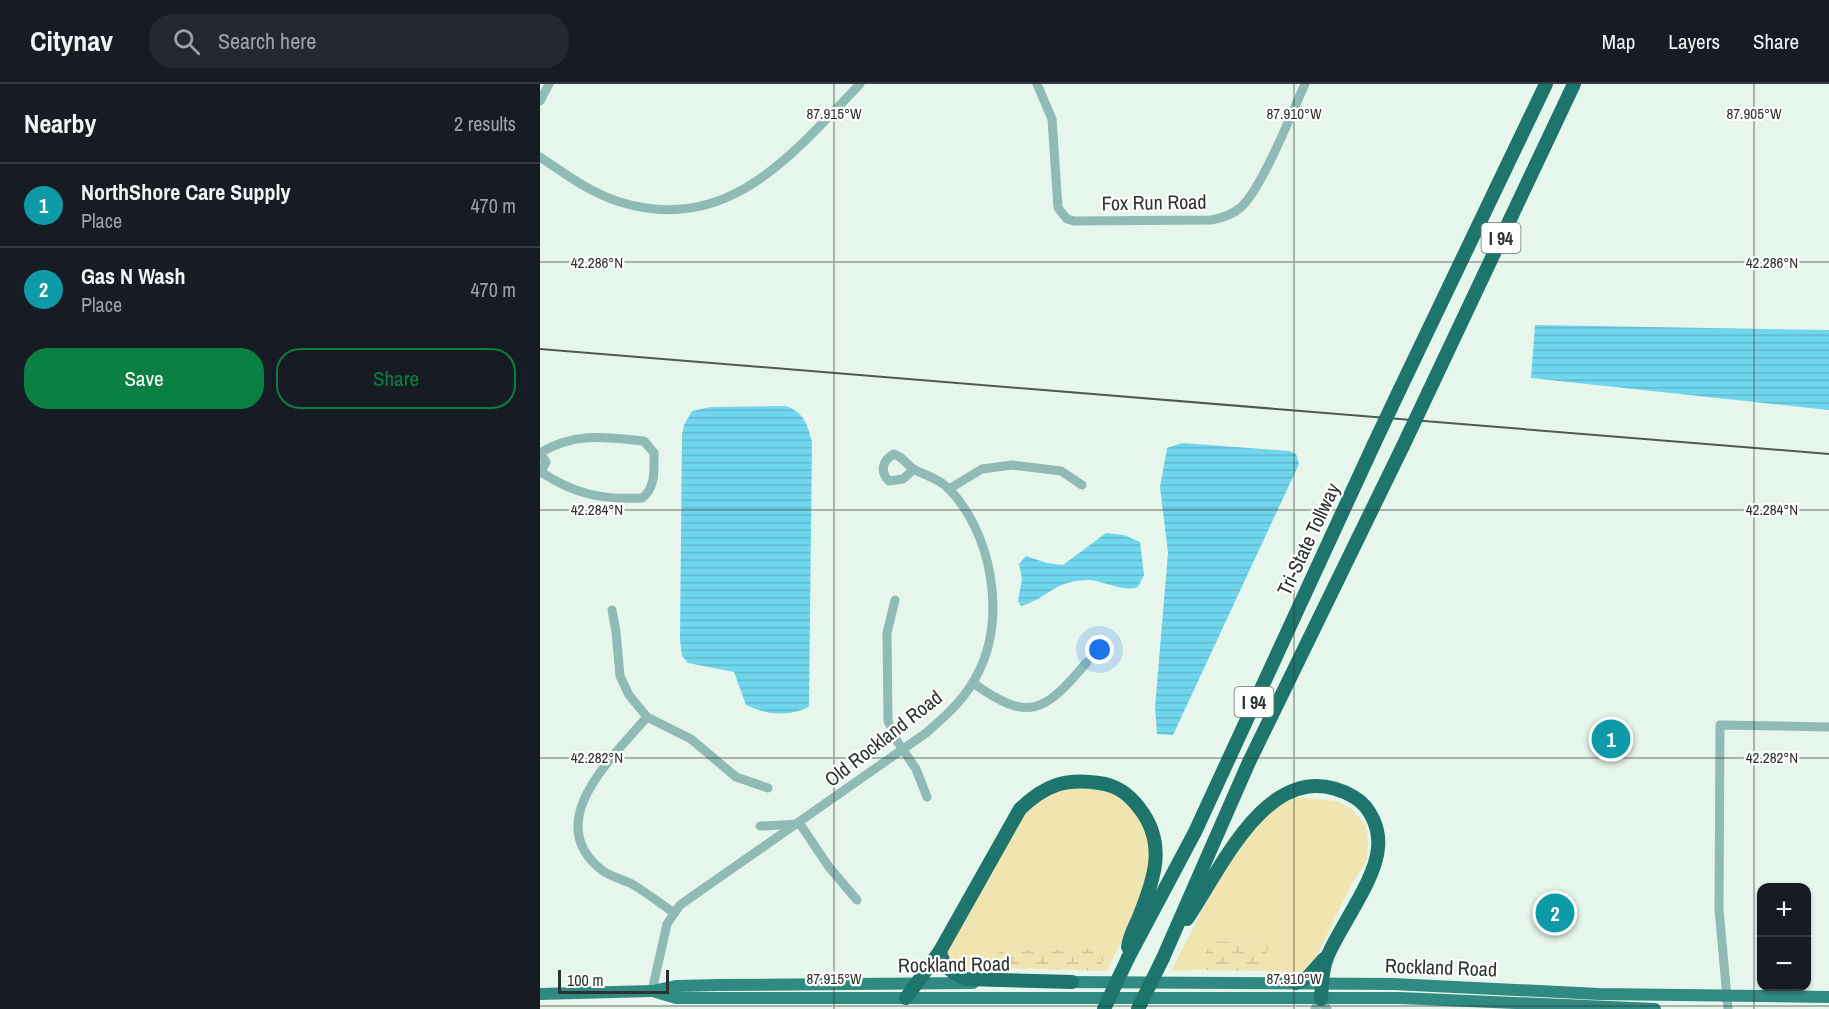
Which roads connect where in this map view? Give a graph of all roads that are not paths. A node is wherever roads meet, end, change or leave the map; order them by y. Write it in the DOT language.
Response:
graph roads {
  1 [pos="549,84"];
  2 [pos="860,84"];
  3 [pos="1037,84"];
  4 [pos="1305,84"];
  5 [pos="1546,84"];
  6 [pos="1574,84"];
  7 [pos="540,101"];
  8 [pos="540,157"];
  9 [pos="540,453"];
  10 [pos="914,470"];
  11 [pos="541,472"];
  12 [pos="1082,485"];
  13 [pos="949,489"];
  14 [pos="895,600"];
  15 [pos="612,610"];
  16 [pos="1087,662"];
  17 [pos="973,683"];
  18 [pos="647,717"];
  19 [pos="1829,727"];
  20 [pos="904,750"];
  21 [pos="768,788"];
  22 [pos="927,796"];
  23 [pos="800,824"];
  24 [pos="760,826"];
  25 [pos="857,900"];
  26 [pos="674,913"];
  27 [pos="940,951"];
  28 [pos="1166,952"];
  29 [pos="1328,955"];
  30 [pos="1128,958"];
  31 [pos="1072,982"];
  32 [pos="1296,983"];
  33 [pos="1322,983"];
  34 [pos="917,984"];
  35 [pos="652,991"];
  36 [pos="540,994"];
  37 [pos="1829,997"];
  38 [pos="906,999"];
  39 [pos="1728,1003"];
  40 [pos="1321,1006"];
  41 [pos="1104,1009"];
  42 [pos="1138,1009"];
  43 [pos="1655,1009"];
  1 -- 7 [label="street"];
  2 -- 8 [label="street"];
  3 -- 4 [label="street, Fox Run Road"];
  5 -- 30 [label="highway, Tri-State Tollway / I 94, bridge"];
  6 -- 28 [label="highway, I 94, bridge"];
  9 -- 11 [label="street"];
  9 -- 11 [label="street"];
  10 -- 13 [label="street, Old Rockland Road"];
  12 -- 13 [label="street"];
  13 -- 17 [label="street, Old Rockland Road"];
  14 -- 20 [label="street"];
  15 -- 18 [label="street"];
  16 -- 17 [label="street"];
  17 -- 20 [label="street, Old Rockland Road"];
  18 -- 21 [label="street"];
  18 -- 26 [label="street"];
  19 -- 39 [label="street"];
  20 -- 22 [label="street"];
  20 -- 23 [label="street, Old Rockland Road"];
  23 -- 24 [label="street"];
  23 -- 25 [label="street"];
  23 -- 26 [label="street, Old Rockland Road"];
  26 -- 35 [label="street, Old Rockland Road"];
  27 -- 30 [label="highway"];
  27 -- 31 [label="highway"];
  27 -- 34 [label="highway"];
  28 -- 29 [label="highway"];
  28 -- 42 [label="highway, I 94, bridge"];
  29 -- 32 [label="highway"];
  29 -- 33 [label="highway"];
  30 -- 41 [label="highway, Tri-State Tollway / I 94, bridge"];
  31 -- 32 [label="main road, Rockland Road"];
  31 -- 34 [label="main road, Rockland Road"];
  32 -- 33 [label="main road, Rockland Road"];
  33 -- 39 [label="main road, Rockland Road"];
  33 -- 40 [label="highway"];
  34 -- 35 [label="main road, Rockland Road"];
  34 -- 38 [label="highway"];
  35 -- 36 [label="main road"];
  35 -- 38 [label="main road, Rockland Road"];
  37 -- 39 [label="main road, Rockland Road"];
  38 -- 40 [label="main road, Rockland Road"];
  40 -- 43 [label="main road, Rockland Road"];
}
